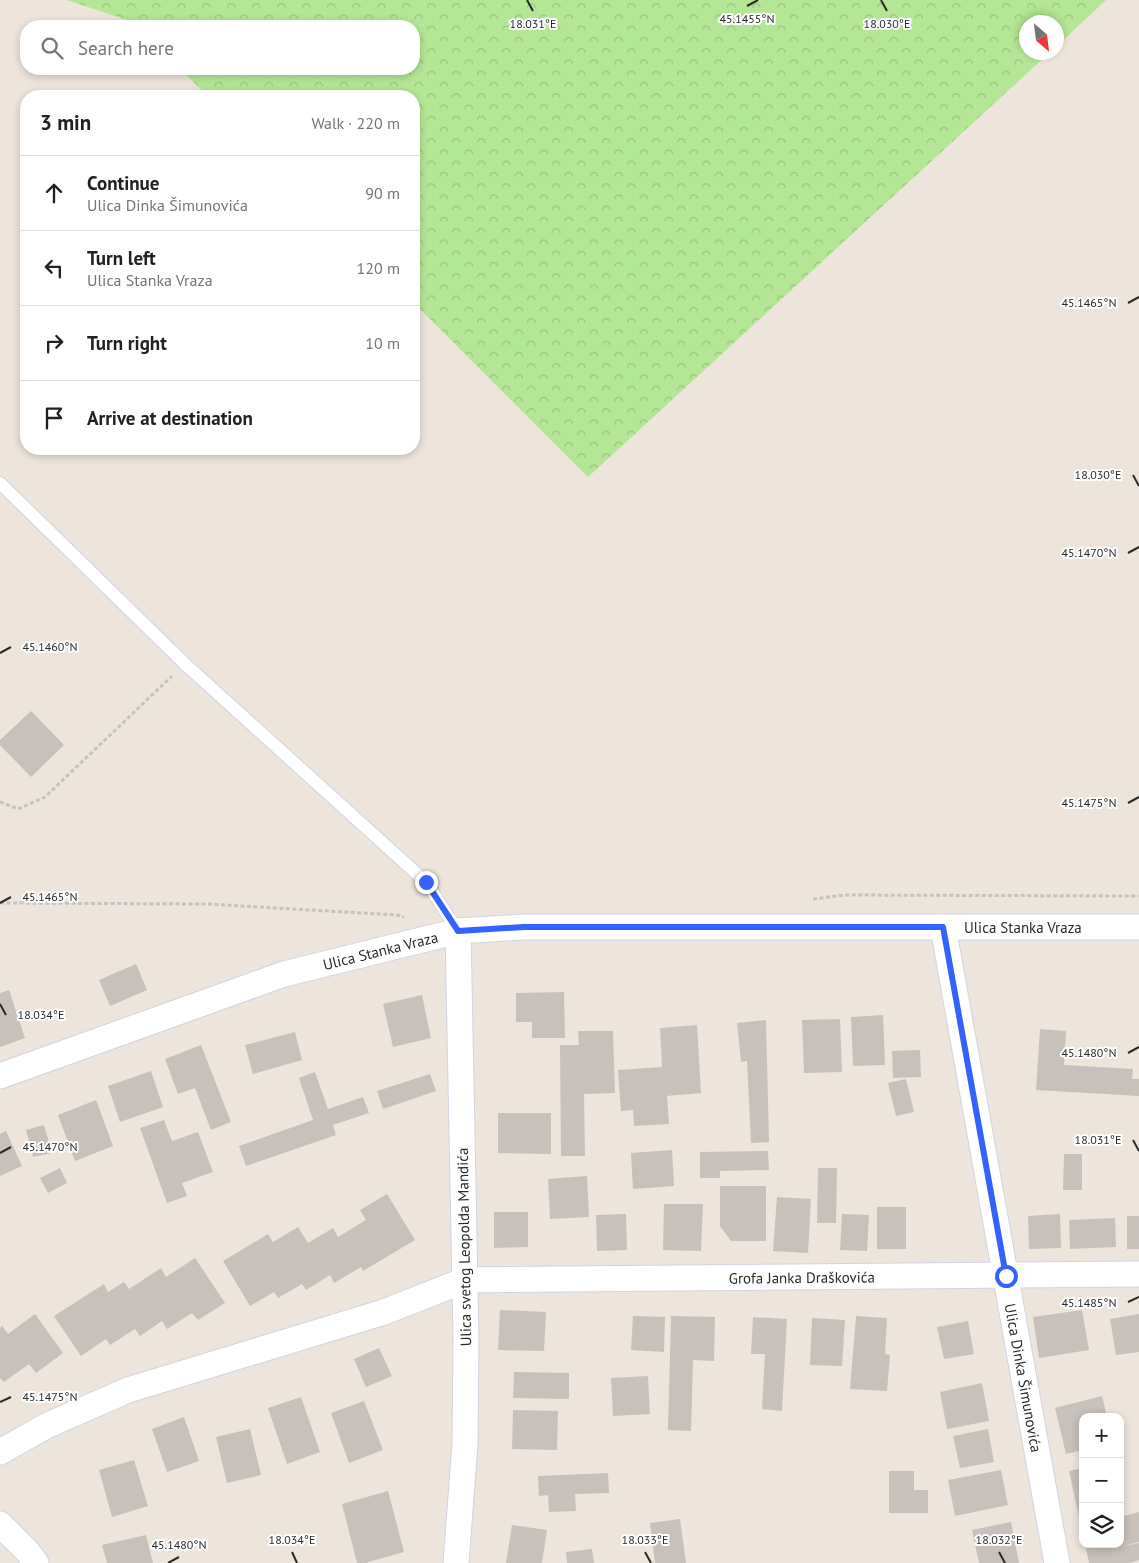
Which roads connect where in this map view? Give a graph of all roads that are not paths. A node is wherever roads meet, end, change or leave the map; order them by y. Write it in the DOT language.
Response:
graph roads {
  1 [pos="0,483"];
  2 [pos="943,927"];
  3 [pos="1139,927"];
  4 [pos="458,931"];
  5 [pos="0,1076"];
  6 [pos="1139,1274"];
  7 [pos="1006,1276"];
  8 [pos="465,1280"];
  9 [pos="0,1452"];
  10 [pos="0,1524"];
  11 [pos="36,1563"];
  12 [pos="456,1563"];
  13 [pos="1057,1563"];
  1 -- 4 [label="lane"];
  2 -- 3 [label="street, Ulica Stanka Vraza"];
  2 -- 4 [label="street, Ulica Stanka Vraza"];
  2 -- 7 [label="street, Ulica Dinka Šimunovića"];
  4 -- 5 [label="street, Ulica Stanka Vraza"];
  4 -- 8 [label="street, Ulica svetog Leopolda Mandića"];
  6 -- 7 [label="street, Grofa Janka Draškovića"];
  7 -- 8 [label="street, Grofa Janka Draškovića"];
  7 -- 13 [label="street, Ulica Dinka Šimunovića"];
  8 -- 9 [label="street"];
  8 -- 12 [label="street, Ulica svetog Leopolda Mandića"];
  10 -- 11 [label="street"];
}
